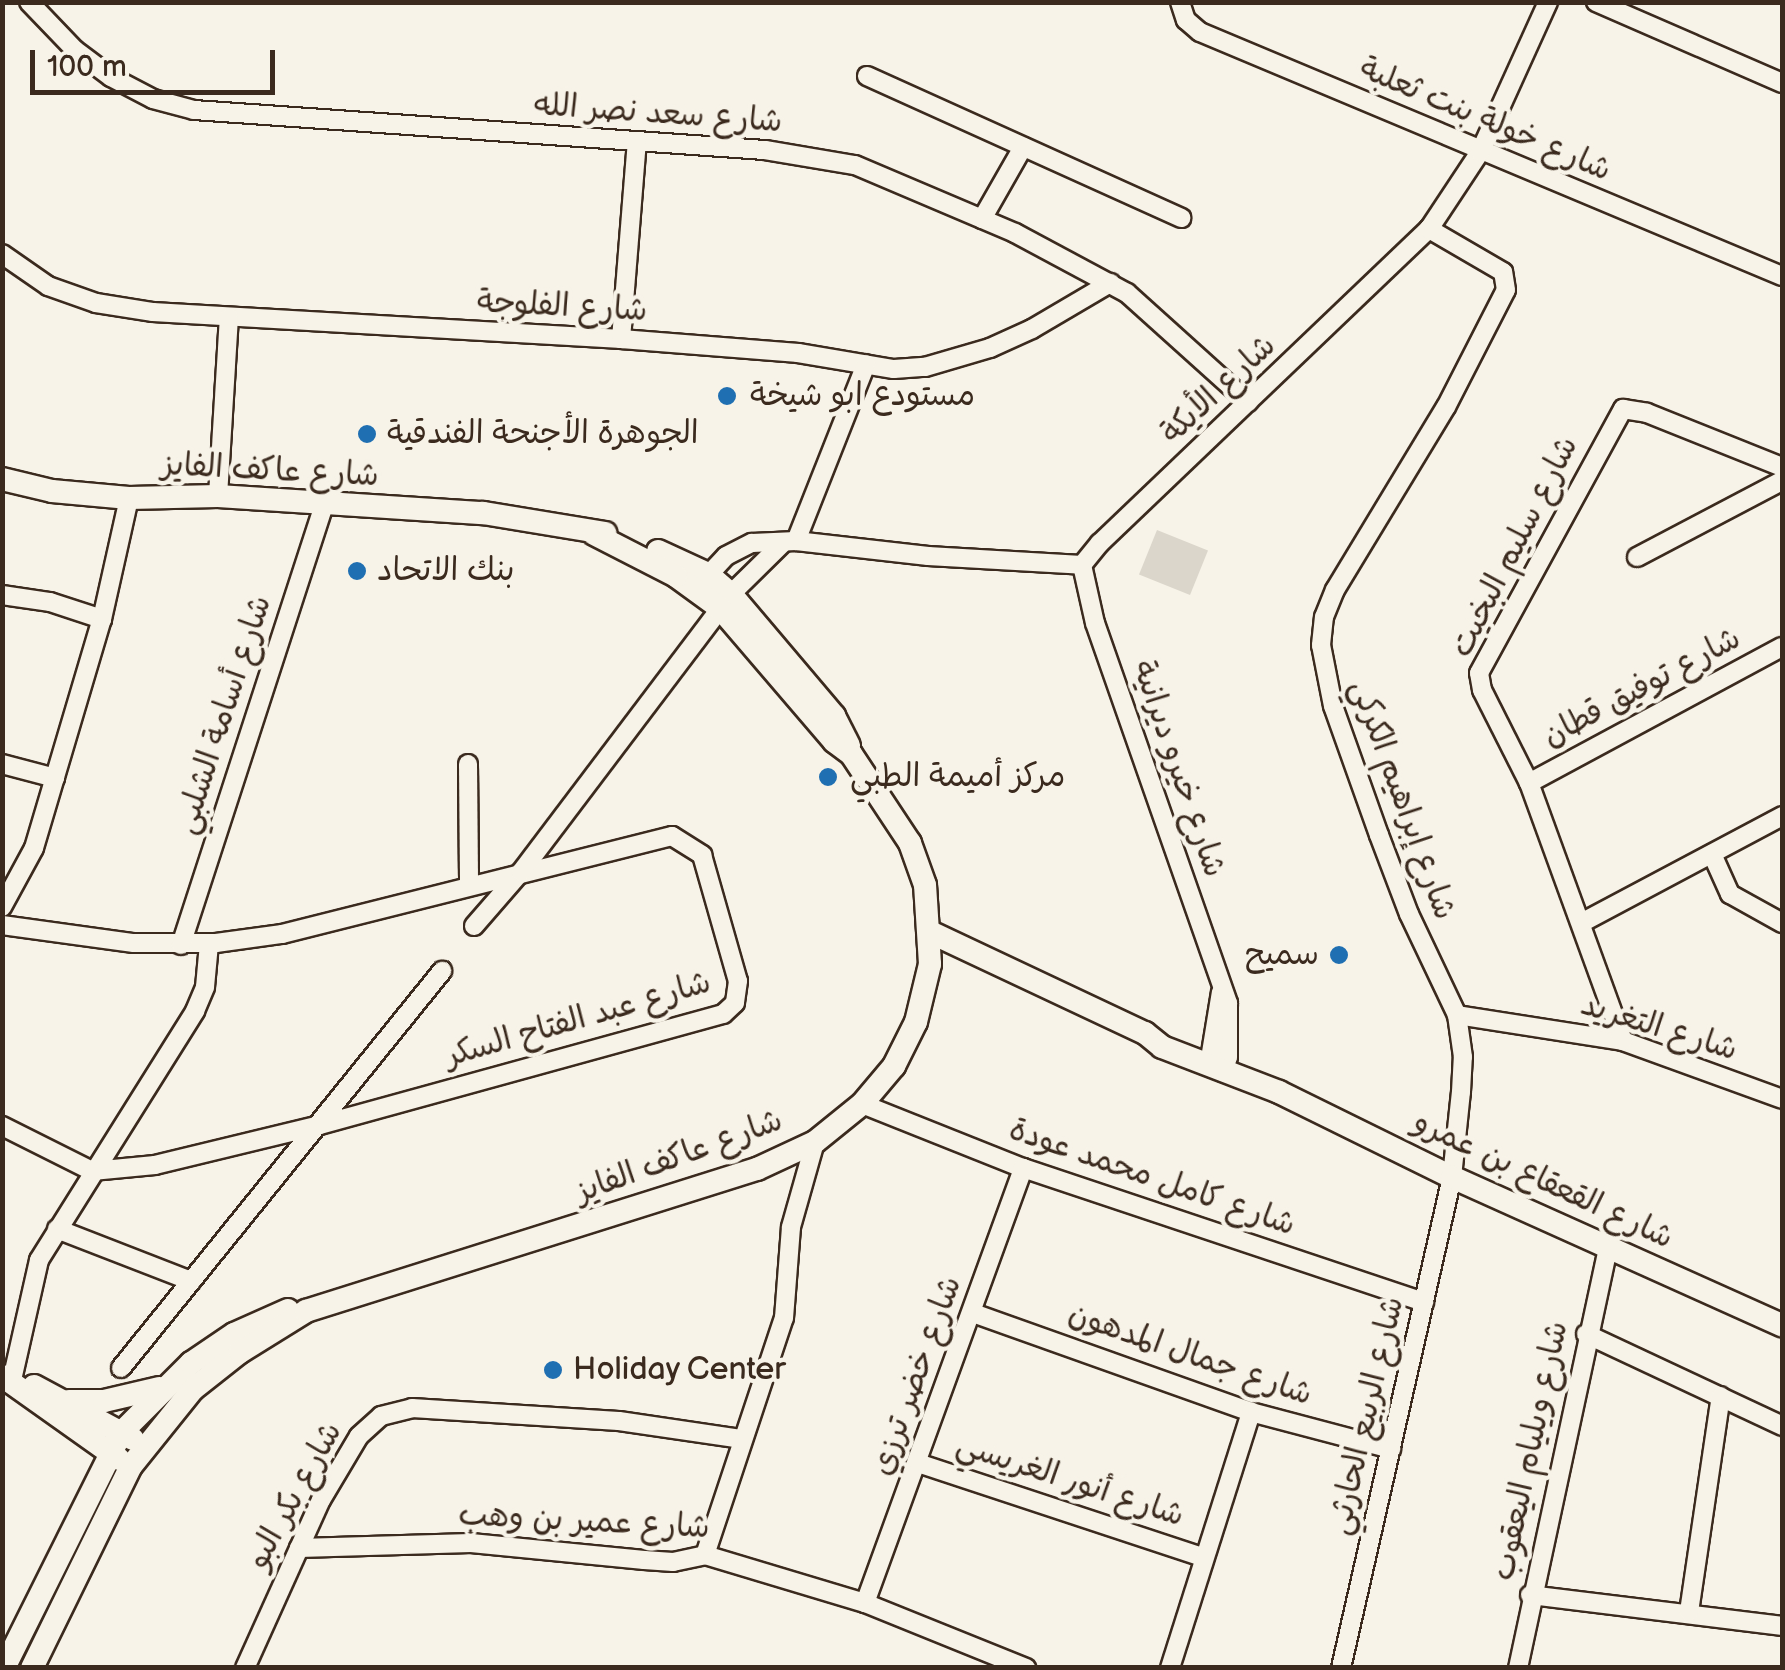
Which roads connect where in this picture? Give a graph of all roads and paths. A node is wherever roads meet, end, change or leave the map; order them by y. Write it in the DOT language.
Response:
graph roads {
  1 [pos="29,2"];
  2 [pos="1180,2"];
  3 [pos="1548,2"];
  4 [pos="1596,2"];
  5 [pos="867,76"];
  6 [pos="1782,83"];
  7 [pos="637,142"];
  8 [pos="1023,147"];
  9 [pos="1480,152"];
  10 [pos="1181,218"];
  11 [pos="982,219"];
  12 [pos="1428,229"];
  13 [pos="2,254"];
  14 [pos="1782,276"];
  15 [pos="1110,283"];
  16 [pos="229,318"];
  17 [pos="622,339"];
  18 [pos="866,364"];
  19 [pos="1248,402"];
  20 [pos="1782,467"];
  21 [pos="2,480"];
  22 [pos="1782,480"];
  23 [pos="218,496"];
  24 [pos="128,498"];
  25 [pos="325,503"];
  26 [pos="790,542"];
  27 [pos="1637,557"];
  28 [pos="1082,566"];
  29 [pos="702,582"];
  30 [pos="2,595"];
  31 [pos="726,601"];
  32 [pos="102,618"];
  33 [pos="1782,647"];
  34 [pos="2,764"];
  35 [pos="468,764"];
  36 [pos="55,778"];
  37 [pos="1529,783"];
  38 [pos="1782,816"];
  39 [pos="1712,854"];
  40 [pos="521,872"];
  41 [pos="469,886"];
  42 [pos="2,908"];
  43 [pos="1583,922"];
  44 [pos="1782,924"];
  45 [pos="2,925"];
  46 [pos="474,926"];
  47 [pos="930,932"];
  48 [pos="209,944"];
  49 [pos="182,945"];
  50 [pos="442,971"];
  51 [pos="1457,1015"];
  52 [pos="1623,1041"];
  53 [pos="1219,1061"];
  54 [pos="1782,1099"];
  55 [pos="862,1104"];
  56 [pos="2,1126"];
  57 [pos="320,1126"];
  58 [pos="815,1142"];
  59 [pos="1023,1168"];
  60 [pos="92,1172"];
  61 [pos="1452,1177"];
  62 [pos="56,1229"];
  63 [pos="1608,1247"];
  64 [pos="191,1281"];
  65 [pos="1424,1302"];
  66 [pos="306,1312"];
  67 [pos="973,1312"];
  68 [pos="1782,1325"];
  69 [pos="1586,1334"];
  70 [pos="121,1368"];
  71 [pos="10,1380"];
  72 [pos="164,1387"];
  73 [pos="1721,1396"];
  74 [pos="67,1401"];
  75 [pos="1251,1412"];
  76 [pos="1782,1426"];
  77 [pos="741,1439"];
  78 [pos="115,1442"];
  79 [pos="144,1446"];
  80 [pos="1391,1449"];
  81 [pos="918,1463"];
  82 [pos="130,1466"];
  83 [pos="299,1548"];
  84 [pos="705,1555"];
  85 [pos="1202,1556"];
  86 [pos="1530,1595"];
  87 [pos="865,1603"];
  88 [pos="1690,1612"];
  89 [pos="1782,1626"];
  90 [pos="38,1662"];
  91 [pos="5,1663"];
  92 [pos="245,1668"];
  93 [pos="1026,1668"];
  94 [pos="1170,1668"];
  95 [pos="1341,1668"];
  96 [pos="1518,1668"];
  1 -- 7 [label="street, شارع سعد نصر الله"];
  2 -- 9 [label="street, شارع خولة بنت ثعلبة"];
  3 -- 9 [label="street, شارع الأيكة"];
  4 -- 6 [label="street"];
  5 -- 8 [label="street"];
  7 -- 11 [label="street, شارع سعد نصر الله"];
  7 -- 17 [label="street"];
  8 -- 10 [label="street"];
  8 -- 11 [label="street"];
  9 -- 12 [label="street, شارع الأيكة"];
  9 -- 14 [label="street, شارع خولة بنت ثعلبة"];
  11 -- 15 [label="street, شارع سعد نصر الله"];
  12 -- 19 [label="street, شارع الأيكة"];
  12 -- 51 [label="street, شارع إبراهيم الكركي"];
  13 -- 16 [label="street, شارع الفلوجة"];
  15 -- 18 [label="street, شارع الفلوجة"];
  15 -- 19 [label="street, شارع سعد نصر الله"];
  16 -- 17 [label="street, شارع الفلوجة"];
  16 -- 23 [label="street"];
  17 -- 18 [label="street, شارع الفلوجة"];
  18 -- 26 [label="street"];
  19 -- 28 [label="street, شارع الأيكة"];
  20 -- 37 [label="street, شارع سليم البخيت"];
  21 -- 24 [label="main road, شارع عاكف الفايز"];
  22 -- 27 [label="street"];
  23 -- 24 [label="main road, شارع عاكف الفايز"];
  23 -- 25 [label="main road, شارع عاكف الفايز"];
  24 -- 32 [label="street"];
  25 -- 29 [label="main road, شارع عاكف الفايز"];
  25 -- 49 [label="street, شارع أسامة الشلبي"];
  26 -- 28 [label="street"];
  26 -- 29 [label="street"];
  26 -- 31 [label="street"];
  28 -- 53 [label="street, شارع خيرو ديرانية"];
  29 -- 31 [label="main road, شارع عاكف الفايز"];
  30 -- 32 [label="street"];
  31 -- 40 [label="street"];
  31 -- 47 [label="main road, شارع عاكف الفايز"];
  32 -- 36 [label="street"];
  33 -- 37 [label="street, شارع توفيق قطان"];
  34 -- 36 [label="street"];
  35 -- 41 [label="street"];
  36 -- 42 [label="street"];
  37 -- 43 [label="street, شارع سليم البخيت"];
  38 -- 39 [label="street"];
  39 -- 43 [label="street"];
  39 -- 44 [label="street"];
  40 -- 41 [label="street, شارع عبد الفتاح السكر"];
  40 -- 46 [label="street"];
  40 -- 57 [label="street, شارع عبد الفتاح السكر"];
  41 -- 48 [label="street, شارع عبد الفتاح السكر"];
  43 -- 52 [label="street, شارع سليم البخيت"];
  45 -- 49 [label="street, شارع عبد الفتاح السكر"];
  47 -- 53 [label="main road, شارع القعقاع بن عمرو"];
  47 -- 55 [label="main road, شارع عاكف الفايز"];
  48 -- 49 [label="street, شارع عبد الفتاح السكر"];
  48 -- 60 [label="street"];
  50 -- 57 [label="street"];
  51 -- 52 [label="street, شارع التغريد"];
  51 -- 61 [label="street, شارع إبراهيم الكركي"];
  52 -- 54 [label="street, شارع التغريد"];
  53 -- 61 [label="main road, شارع القعقاع بن عمرو"];
  55 -- 58 [label="main road, شارع عاكف الفايز"];
  55 -- 59 [label="street, شارع كامل محمد عودة"];
  56 -- 60 [label="street"];
  57 -- 60 [label="street, شارع عبد الفتاح السكر"];
  57 -- 64 [label="street"];
  58 -- 66 [label="main road, شارع عاكف الفايز"];
  58 -- 77 [label="street"];
  59 -- 65 [label="street, شارع كامل محمد عودة"];
  59 -- 67 [label="street, شارع خضر ترزي"];
  60 -- 62 [label="street"];
  61 -- 63 [label="main road, شارع القعقاع بن عمرو"];
  61 -- 65 [label="street, شارع الربيع الحارثي"];
  62 -- 64 [label="street"];
  62 -- 71 [label="street"];
  63 -- 68 [label="main road, شارع القعقاع بن عمرو"];
  63 -- 69 [label="street, شارع ويليام اليعقوب"];
  64 -- 70 [label="street"];
  65 -- 80 [label="street, شارع الربيع الحارثي"];
  66 -- 72 [label="main road, شارع عاكف الفايز"];
  66 -- 79 [label="main road, شارع عاكف الفايز"];
  67 -- 75 [label="street, شارع جمال المدهون"];
  67 -- 81 [label="street, شارع خضر ترزي"];
  69 -- 73 [label="street"];
  69 -- 86 [label="street, شارع ويليام اليعقوب"];
  71 -- 74 [label="main road"];
  71 -- 78 [label="main road"];
  72 -- 74 [label="main road"];
  72 -- 78 [label="main road, شارع عاكف الفايز"];
  73 -- 76 [label="street"];
  73 -- 88 [label="street"];
  74 -- 78 [label="main road"];
  75 -- 80 [label="street, شارع جمال المدهون"];
  75 -- 85 [label="street"];
  77 -- 83 [label="street, شارع بكر البو"];
  77 -- 84 [label="street"];
  78 -- 79 [label="main road"];
  78 -- 82 [label="main road"];
  78 -- 91 [label="main road, شارع عاكف الفايز"];
  79 -- 82 [label="main road, شارع عاكف الفايز"];
  80 -- 95 [label="street, شارع الربيع الحارثي"];
  81 -- 85 [label="street, شارع أنور الغريسي"];
  81 -- 87 [label="street, شارع خضر ترزي"];
  82 -- 90 [label="main road, شارع عاكف الفايز"];
  83 -- 84 [label="street, شارع عمير بن وهب"];
  83 -- 92 [label="street, شارع بكر البو"];
  84 -- 87 [label="street, شارع عمير بن وهب"];
  85 -- 94 [label="street"];
  86 -- 88 [label="street"];
  86 -- 96 [label="street, شارع ويليام اليعقوب"];
  87 -- 93 [label="street, شارع عمير بن وهب"];
  88 -- 89 [label="street"];
}
